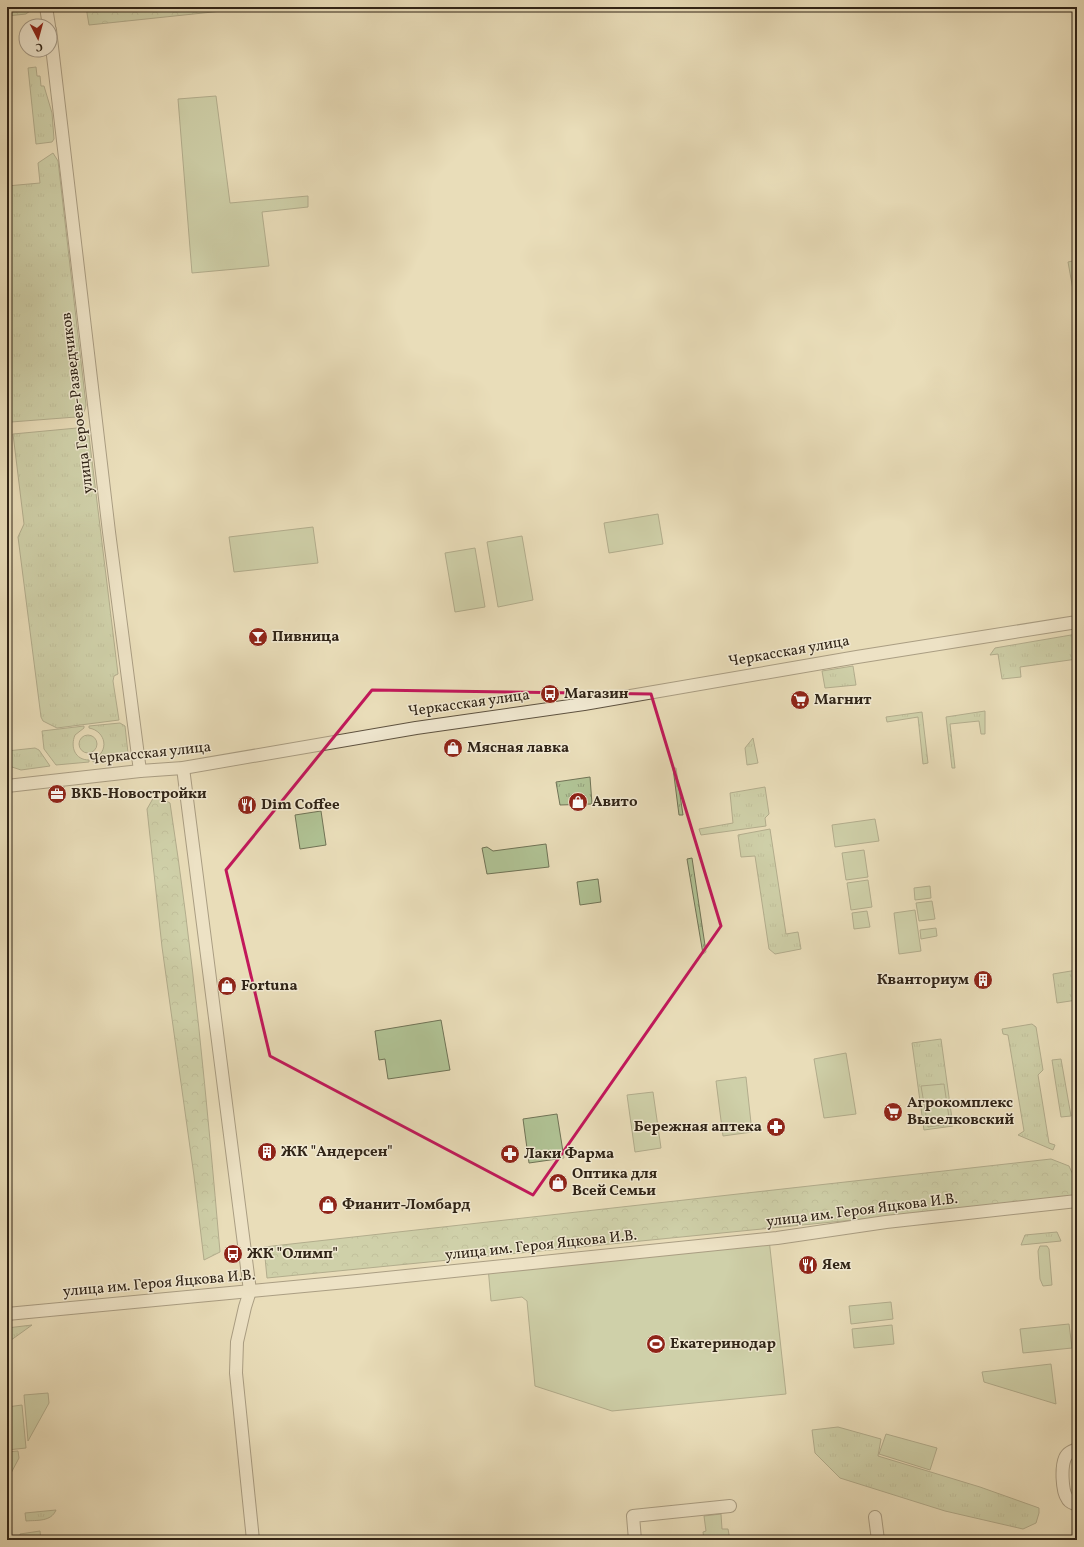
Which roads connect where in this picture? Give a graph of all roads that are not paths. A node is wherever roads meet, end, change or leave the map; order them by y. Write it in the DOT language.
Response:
graph roads {
  1 [pos="46,7"];
  2 [pos="48,18"];
  3 [pos="53,58"];
  4 [pos="1077,622"];
  5 [pos="184,768"];
  6 [pos="140,771"];
  7 [pos="7,786"];
  8 [pos="1077,1201"];
  9 [pos="250,1291"];
  10 [pos="7,1314"];
  11 [pos="1077,1449"];
  12 [pos="1077,1505"];
  13 [pos="730,1506"];
  14 [pos="875,1517"];
  15 [pos="253,1540"];
  16 [pos="635,1540"];
  17 [pos="878,1540"];
  1 -- 2 [label="street"];
  3 -- 6 [label="street, улица Героев-Разведчиков"];
  4 -- 5 [label="street, Черкасская улица"];
  5 -- 6 [label="street, Черкасская улица"];
  5 -- 9 [label="street"];
  6 -- 7 [label="street, Черкасская улица"];
  8 -- 9 [label="street, улица им. Героя Яцкова И.В."];
  9 -- 10 [label="street, улица им. Героя Яцкова И.В."];
  9 -- 15 [label="street"];
  11 -- 12 [label="street"];
  13 -- 16 [label="street"];
  14 -- 17 [label="street"];
}
